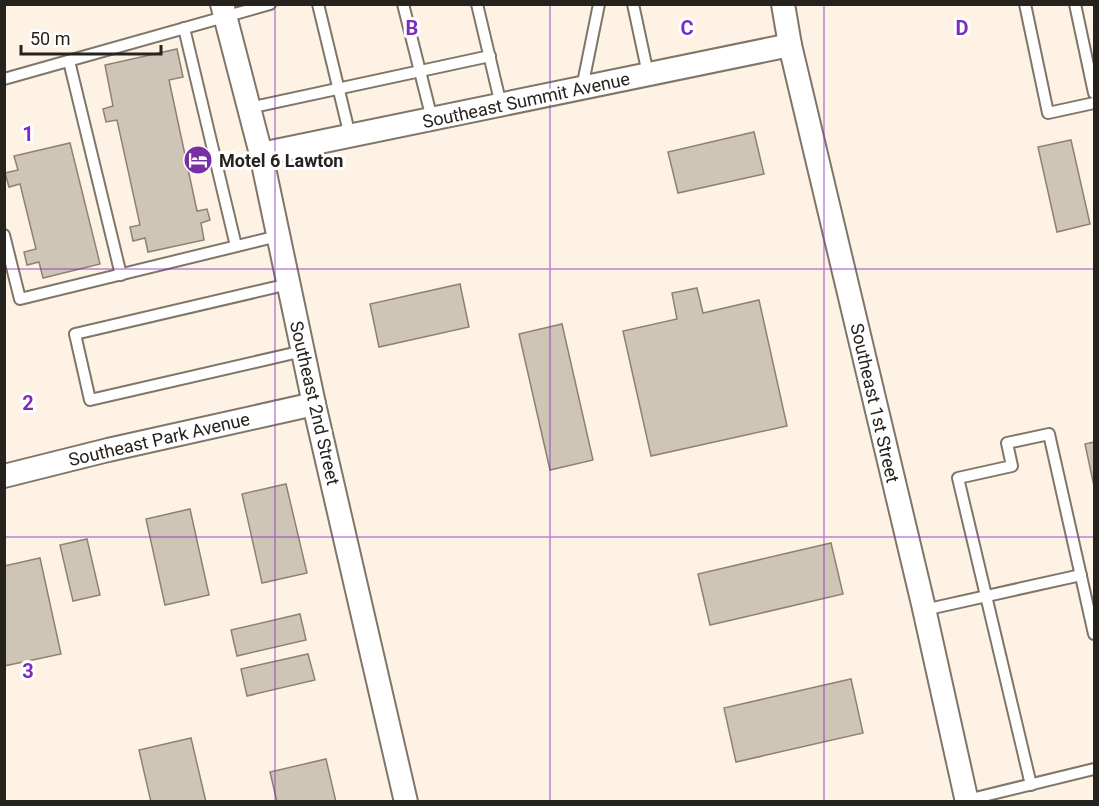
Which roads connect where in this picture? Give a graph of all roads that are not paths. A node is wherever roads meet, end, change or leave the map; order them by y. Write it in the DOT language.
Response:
graph roads {
  1 [pos="270,4"];
  2 [pos="318,4"];
  3 [pos="403,4"];
  4 [pos="477,4"];
  5 [pos="599,4"];
  6 [pos="633,4"];
  7 [pos="783,4"];
  8 [pos="1024,4"];
  9 [pos="1075,4"];
  10 [pos="223,11"];
  11 [pos="184,28"];
  12 [pos="790,45"];
  13 [pos="490,56"];
  14 [pos="69,61"];
  15 [pos="420,71"];
  16 [pos="648,74"];
  17 [pos="4,79"];
  18 [pos="582,88"];
  19 [pos="339,89"];
  20 [pos="1095,93"];
  21 [pos="1095,103"];
  22 [pos="501,105"];
  23 [pos="249,108"];
  24 [pos="432,119"];
  25 [pos="350,136"];
  26 [pos="261,154"];
  27 [pos="4,235"];
  28 [pos="278,236"];
  29 [pos="236,246"];
  30 [pos="121,275"];
  31 [pos="288,284"];
  32 [pos="303,351"];
  33 [pos="314,404"];
  34 [pos="4,476"];
  35 [pos="1081,575"];
  36 [pos="986,597"];
  37 [pos="924,610"];
  38 [pos="1095,634"];
  39 [pos="1095,770"];
  40 [pos="1031,785"];
  41 [pos="406,801"];
  42 [pos="967,801"];
  1 -- 10 [label="lane"];
  2 -- 19 [label="lane"];
  3 -- 15 [label="lane"];
  4 -- 13 [label="lane"];
  5 -- 18 [label="lane"];
  6 -- 16 [label="lane"];
  7 -- 12 [label="street, Southeast 1st Street"];
  8 -- 21 [label="lane"];
  9 -- 20 [label="lane"];
  10 -- 11 [label="lane"];
  10 -- 23 [label="street, Southeast 2nd Street"];
  11 -- 14 [label="lane"];
  11 -- 29 [label="lane"];
  12 -- 16 [label="street, Southeast Summit Avenue"];
  12 -- 37 [label="street, Southeast 1st Street"];
  13 -- 15 [label="lane"];
  13 -- 22 [label="lane"];
  14 -- 17 [label="lane"];
  14 -- 30 [label="lane"];
  15 -- 19 [label="lane"];
  15 -- 24 [label="lane"];
  16 -- 18 [label="street, Southeast Summit Avenue"];
  18 -- 22 [label="street, Southeast Summit Avenue"];
  19 -- 23 [label="lane"];
  19 -- 25 [label="lane"];
  22 -- 24 [label="street, Southeast Summit Avenue"];
  23 -- 26 [label="street, Southeast 2nd Street"];
  24 -- 25 [label="street, Southeast Summit Avenue"];
  25 -- 26 [label="street, Southeast Summit Avenue"];
  26 -- 28 [label="street, Southeast 2nd Street"];
  27 -- 30 [label="lane"];
  28 -- 29 [label="lane"];
  28 -- 31 [label="street, Southeast 2nd Street"];
  29 -- 30 [label="lane"];
  31 -- 32 [label="street, Southeast 2nd Street"];
  31 -- 32 [label="lane"];
  32 -- 33 [label="street, Southeast 2nd Street"];
  33 -- 34 [label="street, Southeast Park Avenue"];
  33 -- 41 [label="street, Southeast 2nd Street"];
  35 -- 36 [label="lane"];
  35 -- 36 [label="lane"];
  35 -- 38 [label="lane"];
  36 -- 37 [label="lane"];
  36 -- 40 [label="lane"];
  37 -- 42 [label="street, Southeast 1st Street"];
  39 -- 40 [label="lane"];
  40 -- 42 [label="lane"];
}
